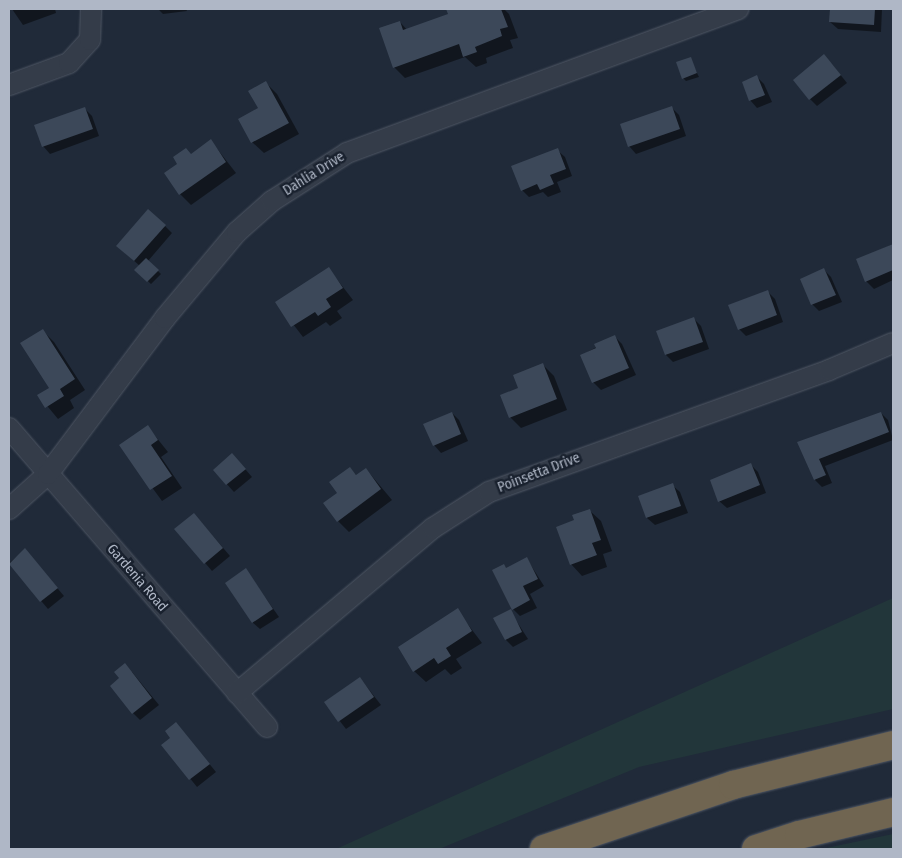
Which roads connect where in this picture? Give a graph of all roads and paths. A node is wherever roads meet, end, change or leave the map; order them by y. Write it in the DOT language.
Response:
graph roads {
  1 [pos="91,9"];
  2 [pos="738,9"];
  3 [pos="9,85"];
  4 [pos="893,343"];
  5 [pos="9,428"];
  6 [pos="48,474"];
  7 [pos="9,509"];
  8 [pos="237,693"];
  9 [pos="267,727"];
  10 [pos="893,744"];
  11 [pos="893,812"];
  12 [pos="544,849"];
  13 [pos="756,849"];
  1 -- 3 [label="street"];
  2 -- 6 [label="street, Dahlia Drive"];
  4 -- 8 [label="street, Poinsetta Drive"];
  5 -- 6 [label="street, Gardenia Road"];
  6 -- 7 [label="street, Dahlia Drive"];
  6 -- 8 [label="street, Gardenia Road"];
  8 -- 9 [label="street, Gardenia Road"];
  10 -- 12 [label="highway"];
  11 -- 13 [label="highway"];
}
